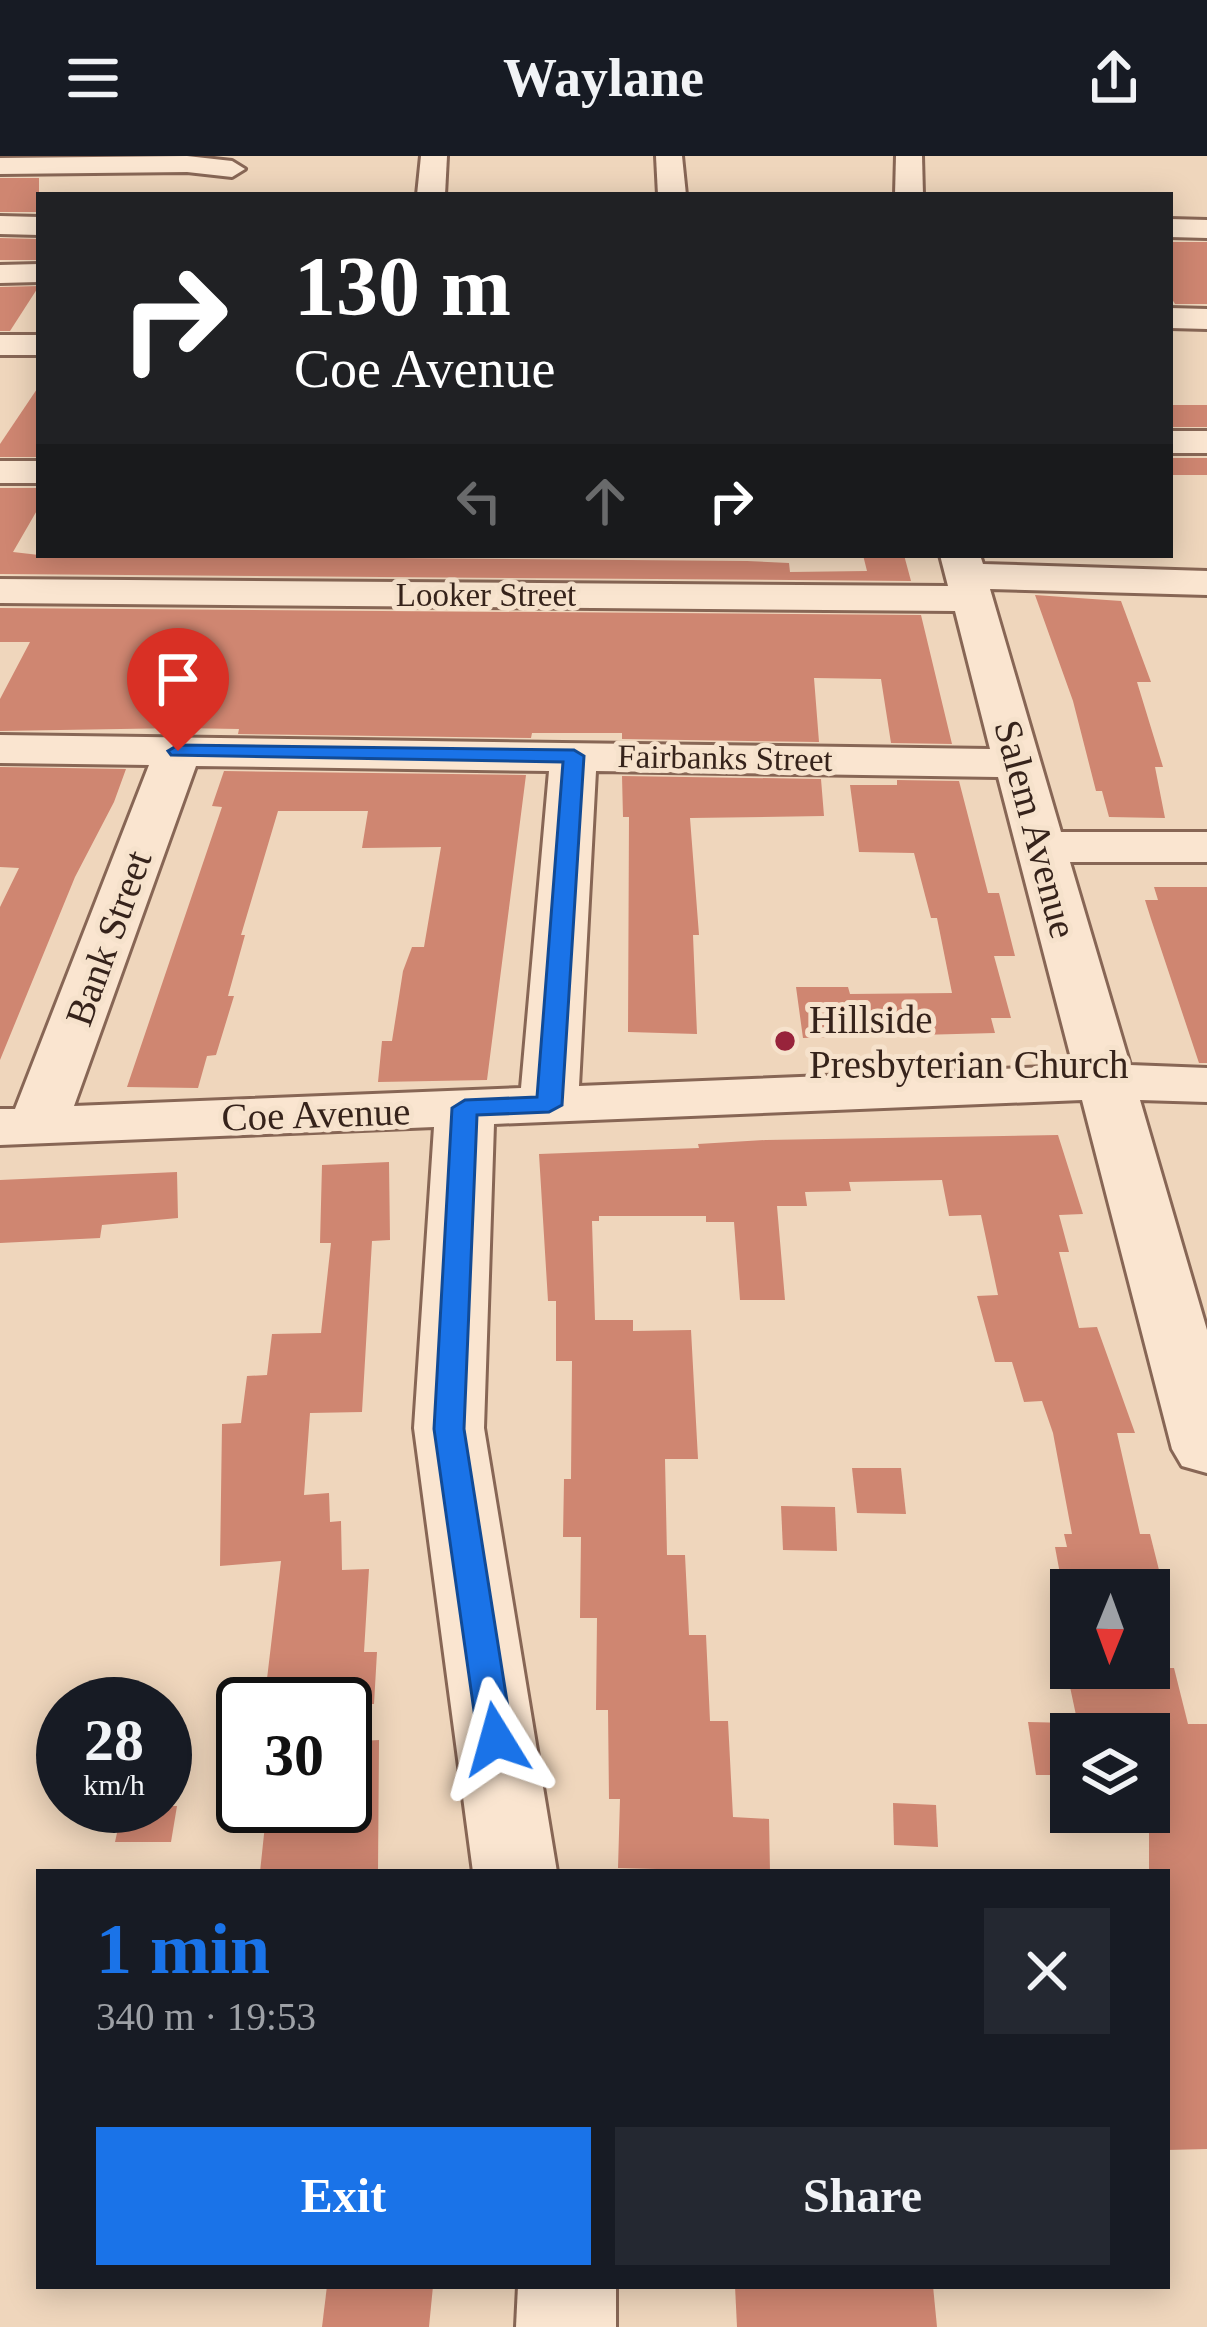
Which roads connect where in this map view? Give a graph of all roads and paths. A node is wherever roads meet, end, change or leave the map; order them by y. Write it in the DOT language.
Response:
graph roads {
  1 [pos="434,156"];
  2 [pos="669,156"];
  3 [pos="909,156"];
  4 [pos="0,166"];
  5 [pos="232,169"];
  6 [pos="431,192"];
  7 [pos="672,192"];
  8 [pos="909,192"];
  9 [pos="0,225"];
  10 [pos="36,226"];
  11 [pos="1173,228"];
  12 [pos="1207,229"];
  13 [pos="36,273"];
  14 [pos="0,274"];
  15 [pos="1173,318"];
  16 [pos="1207,319"];
  17 [pos="1173,442"];
  18 [pos="1207,442"];
  19 [pos="0,472"];
  20 [pos="36,472"];
  21 [pos="966,577"];
  22 [pos="1207,583"];
  23 [pos="0,591"];
  24 [pos="0,749"];
  25 [pos="178,751"];
  26 [pos="574,756"];
  27 [pos="1018,763"];
  28 [pos="1040,847"];
  29 [pos="1207,847"];
  30 [pos="1105,1082"];
  31 [pos="1207,1085"];
  32 [pos="549,1105"];
  33 [pos="465,1108"];
  34 [pos="19,1126"];
  35 [pos="1207,1450"];
  36 [pos="515,1869"];
  37 [pos="567,2289"];
  38 [pos="566,2327"];
  1 -- 6 [label="street"];
  2 -- 7 [label="street"];
  3 -- 8 [label="street"];
  4 -- 5 [label="street"];
  9 -- 10 [label="street"];
  11 -- 12 [label="street"];
  13 -- 14 [label="street"];
  15 -- 16 [label="street"];
  17 -- 18 [label="street"];
  19 -- 20 [label="street"];
  21 -- 22 [label="street, Looker Street"];
  21 -- 23 [label="street, Looker Street"];
  21 -- 27 [label="street, Salem Avenue"];
  24 -- 25 [label="street, Fairbanks Street"];
  25 -- 26 [label="street, Fairbanks Street"];
  25 -- 34 [label="street, Bank Street"];
  26 -- 27 [label="street, Fairbanks Street"];
  26 -- 32 [label="street"];
  27 -- 28 [label="street, Salem Avenue"];
  28 -- 29 [label="street"];
  28 -- 30 [label="street, Salem Avenue"];
  30 -- 31 [label="street, Coe Avenue"];
  30 -- 32 [label="street, Coe Avenue"];
  30 -- 35 [label="street, Salem Avenue"];
  32 -- 33 [label="street, Coe Avenue"];
  33 -- 34 [label="street, Coe Avenue"];
  33 -- 36 [label="street"];
  37 -- 38 [label="street"];
}
